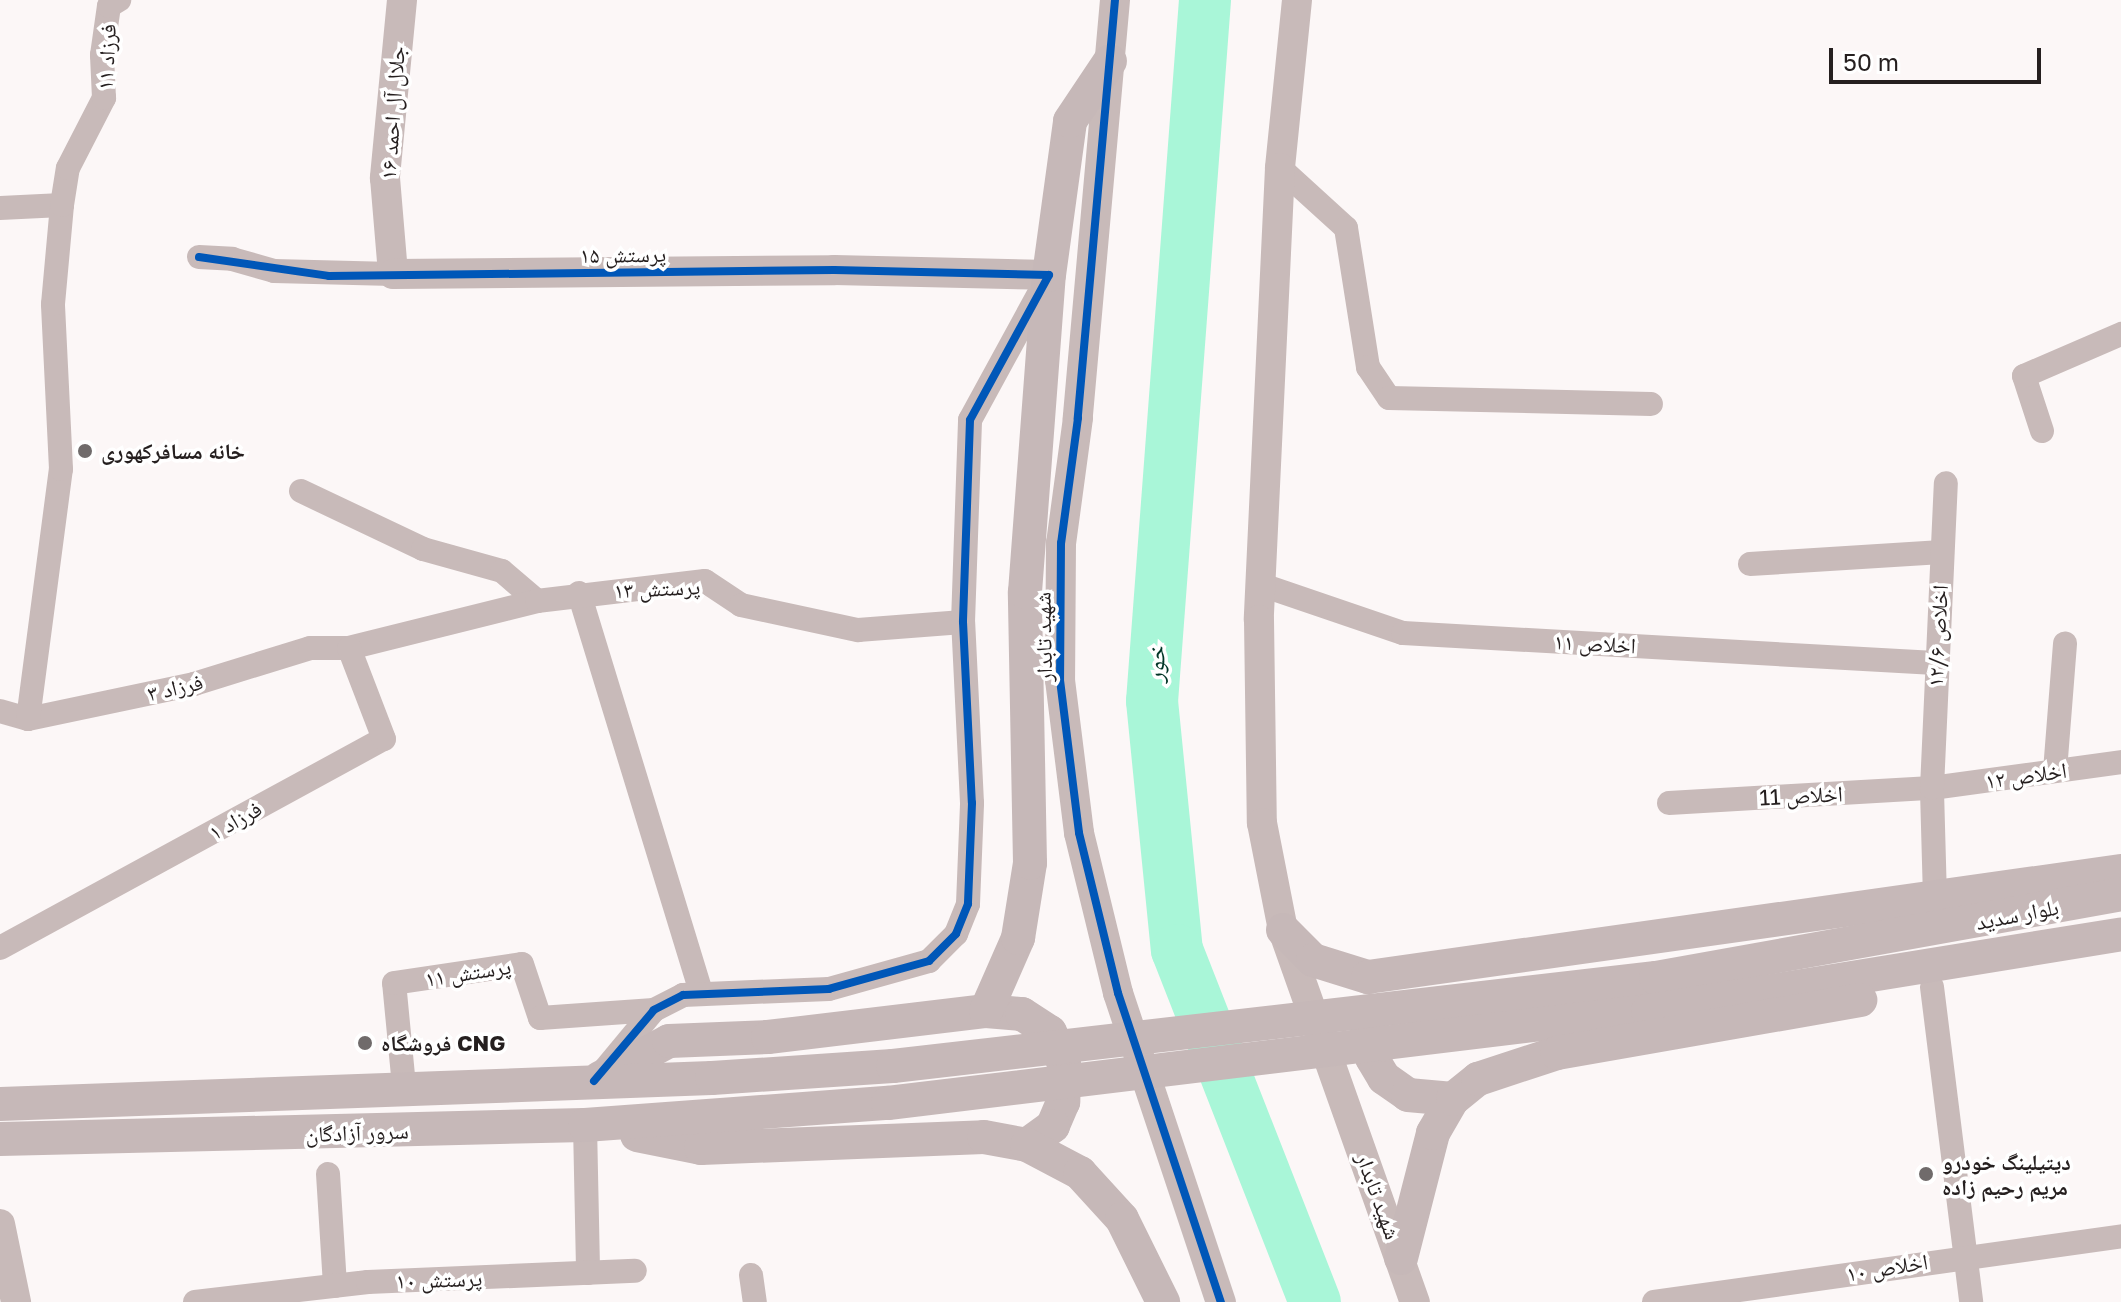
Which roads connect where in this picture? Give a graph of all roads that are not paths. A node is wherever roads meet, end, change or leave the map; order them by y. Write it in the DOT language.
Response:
graph roads {
  1 [pos="119,0"];
  2 [pos="402,0"];
  3 [pos="1115,0"];
  4 [pos="1297,0"];
  5 [pos="1110,61"];
  6 [pos="1280,168"];
  7 [pos="62,205"];
  8 [pos="0,208"];
  9 [pos="199,257"];
  10 [pos="393,274"];
  11 [pos="1049,275"];
  12 [pos="2121,334"];
  13 [pos="1651,404"];
  14 [pos="2042,431"];
  15 [pos="1946,483"];
  16 [pos="301,491"];
  17 [pos="1942,552"];
  18 [pos="1750,564"];
  19 [pos="1262,585"];
  20 [pos="579,593"];
  21 [pos="537,601"];
  22 [pos="963,622"];
  23 [pos="2065,643"];
  24 [pos="349,648"];
  25 [pos="1935,663"];
  26 [pos="0,711"];
  27 [pos="28,719"];
  28 [pos="2121,762"];
  29 [pos="2055,771"];
  30 [pos="1932,788"];
  31 [pos="1669,803"];
  32 [pos="2121,871"];
  33 [pos="2121,894"];
  34 [pos="1935,898"];
  35 [pos="1283,930"];
  36 [pos="2121,934"];
  37 [pos="0,948"];
  38 [pos="2121,954"];
  39 [pos="1424,973"];
  40 [pos="1922,978"];
  41 [pos="701,992"];
  42 [pos="654,1010"];
  43 [pos="986,1011"];
  44 [pos="712,1078"];
  45 [pos="594,1081"];
  46 [pos="404,1086"];
  47 [pos="1453,1099"];
  48 [pos="0,1104"];
  49 [pos="585,1125"];
  50 [pos="0,1139"];
  51 [pos="1027,1145"];
  52 [pos="328,1174"];
  53 [pos="0,1224"];
  54 [pos="2121,1236"];
  55 [pos="1966,1255"];
  56 [pos="1401,1258"];
  57 [pos="635,1271"];
  58 [pos="588,1273"];
  59 [pos="751,1275"];
  60 [pos="335,1286"];
  61 [pos="370,1292"];
  62 [pos="16,1302"];
  63 [pos="195,1302"];
  64 [pos="755,1302"];
  65 [pos="1163,1302"];
  66 [pos="1221,1302"];
  67 [pos="1415,1302"];
  68 [pos="1654,1302"];
  69 [pos="1971,1302"];
  1 -- 7 [label="street, فرزاد ۱۱"];
  2 -- 10 [label="street, جلال آل احمد ۱۶"];
  3 -- 5 [label="street, شهید تابدار"];
  4 -- 6 [label="street, شهید تابدار"];
  5 -- 11 [label="main road"];
  5 -- 66 [label="street, شهید تابدار"];
  6 -- 13 [label="street"];
  6 -- 19 [label="street, شهید تابدار"];
  7 -- 8 [label="street"];
  7 -- 27 [label="street"];
  9 -- 10 [label="street, پرستش ۱۵"];
  10 -- 11 [label="street, پرستش ۱۵"];
  11 -- 22 [label="street"];
  11 -- 43 [label="main road"];
  12 -- 14 [label="street"];
  15 -- 17 [label="street, اخلاص ۱۲/۶"];
  16 -- 21 [label="street"];
  17 -- 18 [label="street"];
  17 -- 25 [label="street, اخلاص ۱۲/۶"];
  19 -- 25 [label="street, اخلاص ۱۱"];
  19 -- 35 [label="street, شهید تابدار"];
  20 -- 21 [label="street, پرستش ۱۳"];
  20 -- 22 [label="street, پرستش ۱۳"];
  20 -- 41 [label="street"];
  21 -- 24 [label="street, پرستش ۱۳"];
  22 -- 41 [label="street"];
  23 -- 29 [label="street"];
  24 -- 27 [label="street, فرزاد ۳"];
  24 -- 37 [label="street, فرزاد ۱"];
  25 -- 30 [label="street, اخلاص ۱۲/۶"];
  26 -- 27 [label="street, فرزاد ۳"];
  28 -- 29 [label="street, اخلاص ۱۲"];
  29 -- 30 [label="street, اخلاص ۱۲"];
  30 -- 31 [label="street, اخلاص 11"];
  30 -- 34 [label="street, اخلاص ۱۲/۶"];
  32 -- 34 [label="main road"];
  33 -- 44 [label="main road, بلوار سدید"];
  34 -- 39 [label="main road"];
  35 -- 39 [label="main road"];
  35 -- 56 [label="street, شهید تابدار"];
  36 -- 40 [label="main road, بلوار سدید"];
  38 -- 40 [label="main road"];
  39 -- 47 [label="main road"];
  40 -- 47 [label="main road"];
  40 -- 49 [label="main road, سرور آزادگان"];
  40 -- 55 [label="street"];
  41 -- 42 [label="street"];
  42 -- 45 [label="street"];
  42 -- 46 [label="street, پرستش ۱۱"];
  43 -- 45 [label="main road"];
  43 -- 51 [label="main road"];
  44 -- 45 [label="main road, سرور آزادگان"];
  45 -- 46 [label="main road, سرور آزادگان"];
  46 -- 48 [label="main road, سرور آزادگان"];
  47 -- 56 [label="main road"];
  49 -- 50 [label="main road, سرور آزادگان"];
  49 -- 51 [label="main road"];
  49 -- 58 [label="street"];
  51 -- 65 [label="main road"];
  52 -- 60 [label="street"];
  53 -- 62 [label="street"];
  54 -- 55 [label="street, اخلاص ۱۰"];
  55 -- 68 [label="street, اخلاص ۱۰"];
  55 -- 69 [label="street"];
  56 -- 67 [label="street, شهید تابدار"];
  57 -- 58 [label="street, پرستش ۱۰"];
  58 -- 61 [label="street, پرستش ۱۰"];
  59 -- 64 [label="street"];
  60 -- 61 [label="street, پرستش ۱۰"];
  60 -- 63 [label="street, پرستش ۱۰"];
}
